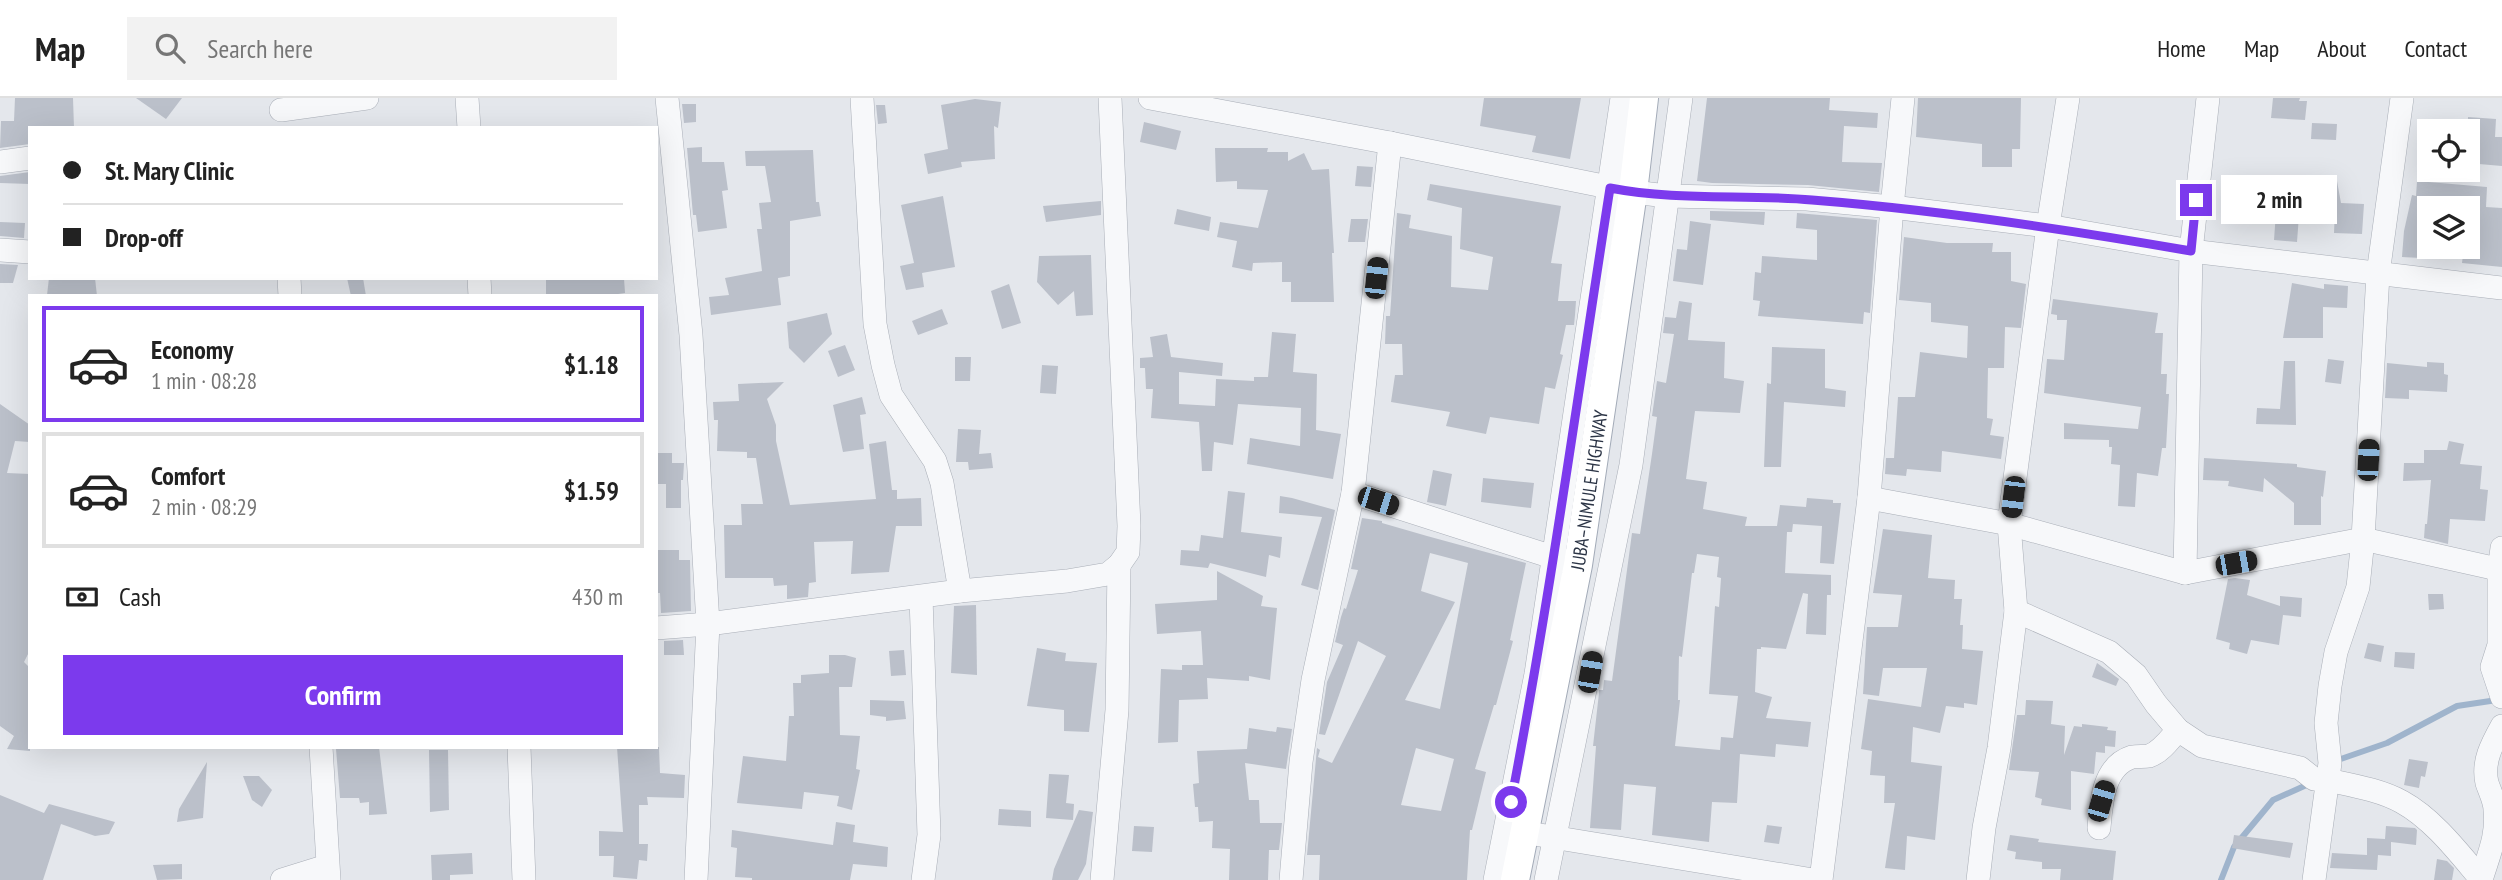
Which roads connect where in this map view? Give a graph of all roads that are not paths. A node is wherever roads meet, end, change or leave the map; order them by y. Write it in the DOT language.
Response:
graph roads {
  1 [pos="367,98"];
  2 [pos="467,98"];
  3 [pos="667,98"];
  4 [pos="862,98"];
  5 [pos="1111,98"];
  6 [pos="1150,98"];
  7 [pos="1622,98"];
  8 [pos="1644,98"];
  9 [pos="1681,98"];
  10 [pos="1903,98"];
  11 [pos="2068,98"];
  12 [pos="2207,98"];
  13 [pos="2402,98"];
  14 [pos="281,112"];
  15 [pos="469,126"];
  16 [pos="1390,143"];
  17 [pos="28,158"];
  18 [pos="0,162"];
  19 [pos="1622,190"];
  20 [pos="1667,196"];
  21 [pos="1892,207"];
  22 [pos="2048,226"];
  23 [pos="0,250"];
  24 [pos="2191,251"];
  25 [pos="28,252"];
  26 [pos="2378,274"];
  27 [pos="2502,288"];
  28 [pos="1595,456"];
  29 [pos="1631,466"];
  30 [pos="1353,493"];
  31 [pos="1869,498"];
  32 [pos="2009,524"];
  33 [pos="2363,539"];
  34 [pos="1565,561"];
  35 [pos="2501,563"];
  36 [pos="1119,565"];
  37 [pos="2185,573"];
  38 [pos="960,591"];
  39 [pos="921,597"];
  40 [pos="2016,611"];
  41 [pos="708,624"];
  42 [pos="658,628"];
  43 [pos="2502,697"];
  44 [pos="2502,726"];
  45 [pos="2178,730"];
  46 [pos="321,749"];
  47 [pos="519,749"];
  48 [pos="2321,780"];
  49 [pos="2099,828"];
  50 [pos="1525,834"];
  51 [pos="1555,837"];
  52 [pos="1674,869"];
  53 [pos="328,873"];
  54 [pos="2481,879"];
  55 [pos="282,880"];
  56 [pos="523,880"];
  57 [pos="696,880"];
  58 [pos="923,880"];
  59 [pos="1102,880"];
  60 [pos="1291,880"];
  61 [pos="1495,880"];
  62 [pos="1515,880"];
  63 [pos="1546,880"];
  64 [pos="1813,880"];
  65 [pos="1821,880"];
  66 [pos="1978,880"];
  67 [pos="2314,880"];
  1 -- 14 [label="street"];
  2 -- 15 [label="street"];
  3 -- 41 [label="street"];
  4 -- 38 [label="street"];
  5 -- 36 [label="street"];
  6 -- 16 [label="street"];
  7 -- 19 [label="street"];
  8 -- 19 [label="main road, JUBA–NIMULE HIGHWAY"];
  9 -- 20 [label="street"];
  10 -- 21 [label="street"];
  11 -- 22 [label="street"];
  12 -- 24 [label="street"];
  13 -- 26 [label="street"];
  16 -- 19 [label="street"];
  16 -- 30 [label="street"];
  17 -- 18 [label="street"];
  19 -- 20 [label="street"];
  19 -- 28 [label="main road, JUBA–NIMULE HIGHWAY"];
  19 -- 34 [label="street"];
  20 -- 21 [label="street"];
  20 -- 29 [label="street"];
  21 -- 22 [label="street"];
  21 -- 31 [label="street"];
  22 -- 24 [label="street"];
  22 -- 32 [label="street"];
  23 -- 25 [label="street"];
  24 -- 26 [label="street"];
  24 -- 37 [label="street"];
  26 -- 27 [label="street"];
  26 -- 33 [label="street"];
  28 -- 29 [label="street"];
  28 -- 34 [label="main road, JUBA–NIMULE HIGHWAY"];
  29 -- 51 [label="street"];
  30 -- 34 [label="street"];
  30 -- 60 [label="street"];
  31 -- 32 [label="street"];
  31 -- 65 [label="street"];
  32 -- 37 [label="street"];
  32 -- 40 [label="street"];
  33 -- 35 [label="street"];
  33 -- 37 [label="street"];
  33 -- 48 [label="street"];
  34 -- 50 [label="main road, JUBA–NIMULE HIGHWAY"];
  34 -- 61 [label="street"];
  35 -- 43 [label="street"];
  36 -- 38 [label="street"];
  36 -- 59 [label="street"];
  38 -- 39 [label="street"];
  39 -- 41 [label="street"];
  39 -- 58 [label="street"];
  40 -- 45 [label="street"];
  40 -- 66 [label="street"];
  41 -- 42 [label="street"];
  41 -- 57 [label="street"];
  44 -- 54 [label="street"];
  45 -- 48 [label="street"];
  45 -- 49 [label="street"];
  46 -- 53 [label="street"];
  47 -- 56 [label="street"];
  48 -- 54 [label="street"];
  48 -- 67 [label="street"];
  50 -- 51 [label="street"];
  50 -- 62 [label="main road, JUBA–NIMULE HIGHWAY"];
  51 -- 52 [label="street"];
  51 -- 63 [label="street"];
  52 -- 64 [label="street"];
  53 -- 55 [label="street"];
}
